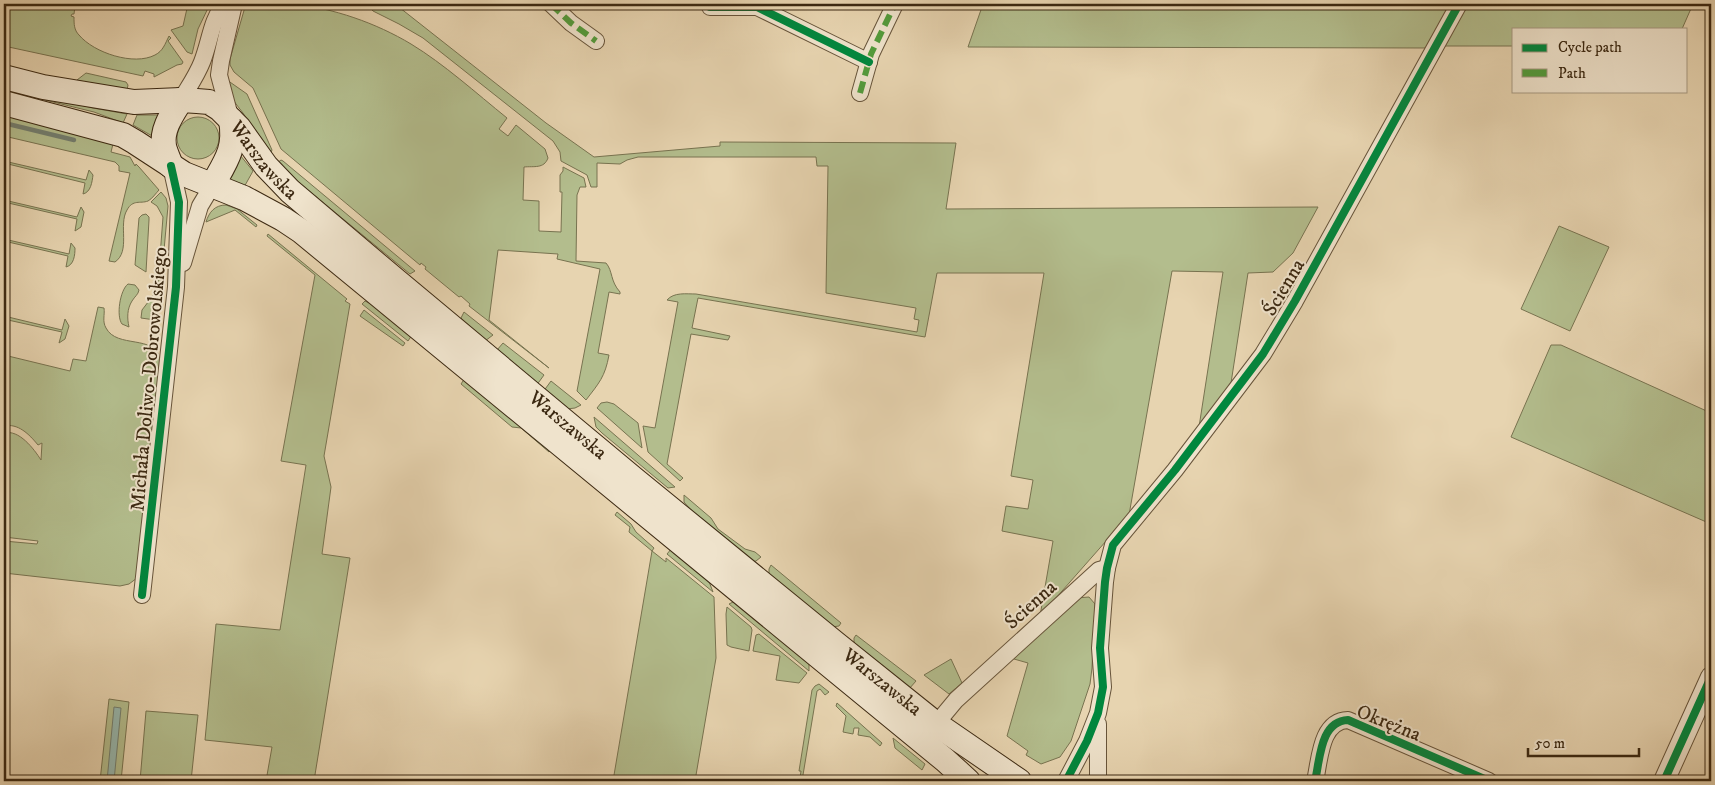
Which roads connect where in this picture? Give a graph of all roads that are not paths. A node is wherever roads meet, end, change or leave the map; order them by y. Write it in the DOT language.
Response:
graph roads {
  1 [pos="224,4"];
  2 [pos="234,4"];
  3 [pos="551,4"];
  4 [pos="895,4"];
  5 [pos="1459,4"];
  6 [pos="710,7"];
  7 [pos="596,41"];
  8 [pos="869,62"];
  9 [pos="4,77"];
  10 [pos="860,92"];
  11 [pos="181,100"];
  12 [pos="4,103"];
  13 [pos="231,120"];
  14 [pos="171,166"];
  15 [pos="212,186"];
  16 [pos="176,287"];
  17 [pos="1106,568"];
  18 [pos="142,596"];
  19 [pos="1711,677"];
  20 [pos="1098,713"];
  21 [pos="936,724"];
  22 [pos="968,781"];
  23 [pos="1019,781"];
  24 [pos="1066,781"];
  25 [pos="1098,781"];
  26 [pos="1315,781"];
  27 [pos="1489,781"];
  28 [pos="1664,781"];
  1 -- 11 [label="street"];
  2 -- 13 [label="street, Warszawska"];
  3 -- 7 [label="street"];
  4 -- 8 [label="street"];
  5 -- 17 [label="street, Ścienna"];
  6 -- 8 [label="street"];
  8 -- 10 [label="street"];
  9 -- 11 [label="main road"];
  11 -- 13 [label="main road"];
  11 -- 14 [label="main road"];
  12 -- 14 [label="main road"];
  13 -- 15 [label="main road"];
  13 -- 21 [label="main road, Warszawska"];
  14 -- 15 [label="main road"];
  14 -- 16 [label="street, Michała Doliwo-Dobrowolskiego"];
  15 -- 16 [label="street, Michała Doliwo-Dobrowolskiego"];
  15 -- 22 [label="main road, Warszawska"];
  16 -- 18 [label="street, Michała Doliwo-Dobrowolskiego"];
  17 -- 20 [label="street"];
  17 -- 21 [label="street, Ścienna"];
  19 -- 28 [label="street"];
  20 -- 24 [label="street"];
  20 -- 25 [label="street"];
  21 -- 23 [label="main road, Warszawska"];
  26 -- 27 [label="street, Okrężna"];
}
